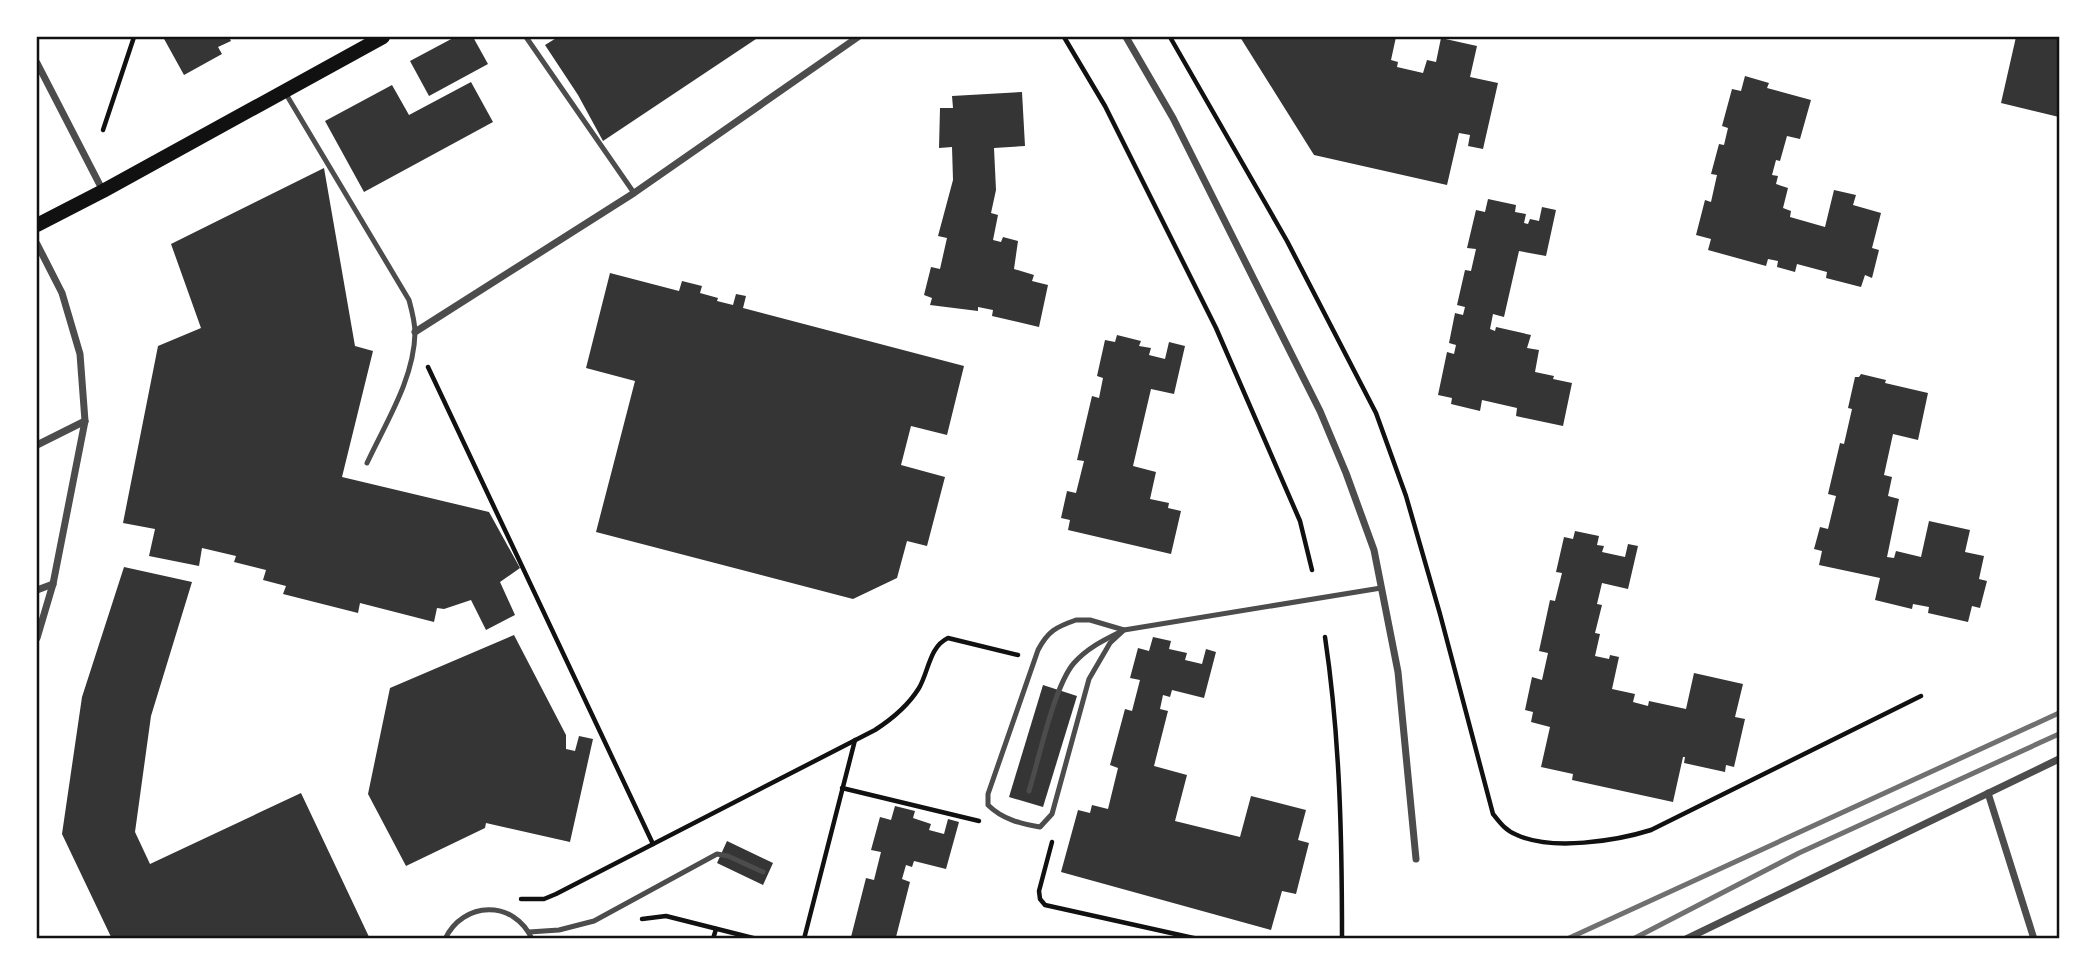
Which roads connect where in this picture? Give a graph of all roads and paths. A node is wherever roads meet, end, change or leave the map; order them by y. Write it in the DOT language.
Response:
graph roads {
  1 [pos="134,37"];
  2 [pos="383,37"];
  3 [pos="526,37"];
  4 [pos="858,37"];
  5 [pos="1064,37"];
  6 [pos="1126,37"];
  7 [pos="1170,37"];
  8 [pos="37,63"];
  9 [pos="284,91"];
  10 [pos="103,130"];
  11 [pos="103,191"];
  12 [pos="634,194"];
  13 [pos="37,225"];
  14 [pos="37,244"];
  15 [pos="415,331"];
  16 [pos="424,360"];
  17 [pos="85,421"];
  18 [pos="37,446"];
  19 [pos="368,463"];
  20 [pos="1312,570"];
  21 [pos="53,584"];
  22 [pos="1381,588"];
  23 [pos="37,590"];
  24 [pos="1124,630"];
  25 [pos="1325,637"];
  26 [pos="37,638"];
  27 [pos="1018,655"];
  28 [pos="1921,696"];
  29 [pos="855,740"];
  30 [pos="2059,759"];
  31 [pos="842,788"];
  32 [pos="1029,791"];
  33 [pos="1988,793"];
  34 [pos="987,823"];
  35 [pos="1053,839"];
  36 [pos="653,844"];
  37 [pos="1416,859"];
  38 [pos="763,872"];
  39 [pos="517,898"];
  40 [pos="639,920"];
  41 [pos="716,929"];
  42 [pos="529,932"];
  43 [pos="1690,938"];
  44 [pos="445,939"];
  45 [pos="532,939"];
  46 [pos="713,939"];
  47 [pos="757,939"];
  48 [pos="804,939"];
  49 [pos="1198,939"];
  50 [pos="1342,939"];
  51 [pos="2035,939"];
  1 -- 10 [label="path"];
  2 -- 9 [label="main road"];
  3 -- 12 [label="lane"];
  4 -- 12 [label="street"];
  5 -- 20 [label="path"];
  6 -- 22 [label="street"];
  7 -- 28 [label="path"];
  8 -- 11 [label="street"];
  9 -- 11 [label="main road"];
  9 -- 15 [label="lane"];
  11 -- 13 [label="main road"];
  12 -- 15 [label="street"];
  14 -- 17 [label="street"];
  15 -- 19 [label="lane"];
  16 -- 36 [label="path"];
  17 -- 18 [label="street"];
  17 -- 21 [label="street"];
  21 -- 23 [label="street"];
  21 -- 26 [label="street"];
  22 -- 24 [label="lane"];
  22 -- 37 [label="street"];
  24 -- 24 [label="lane"];
  24 -- 32 [label="lane"];
  25 -- 50 [label="path"];
  27 -- 29 [label="path"];
  29 -- 31 [label="path"];
  29 -- 36 [label="path"];
  30 -- 33 [label="street"];
  31 -- 34 [label="path"];
  31 -- 48 [label="path"];
  33 -- 43 [label="street"];
  33 -- 51 [label="street"];
  35 -- 49 [label="path"];
  36 -- 39 [label="path"];
  38 -- 42 [label="lane"];
  40 -- 41 [label="path"];
  41 -- 46 [label="path"];
  41 -- 47 [label="path"];
  42 -- 44 [label="lane"];
  42 -- 45 [label="lane"];
}
